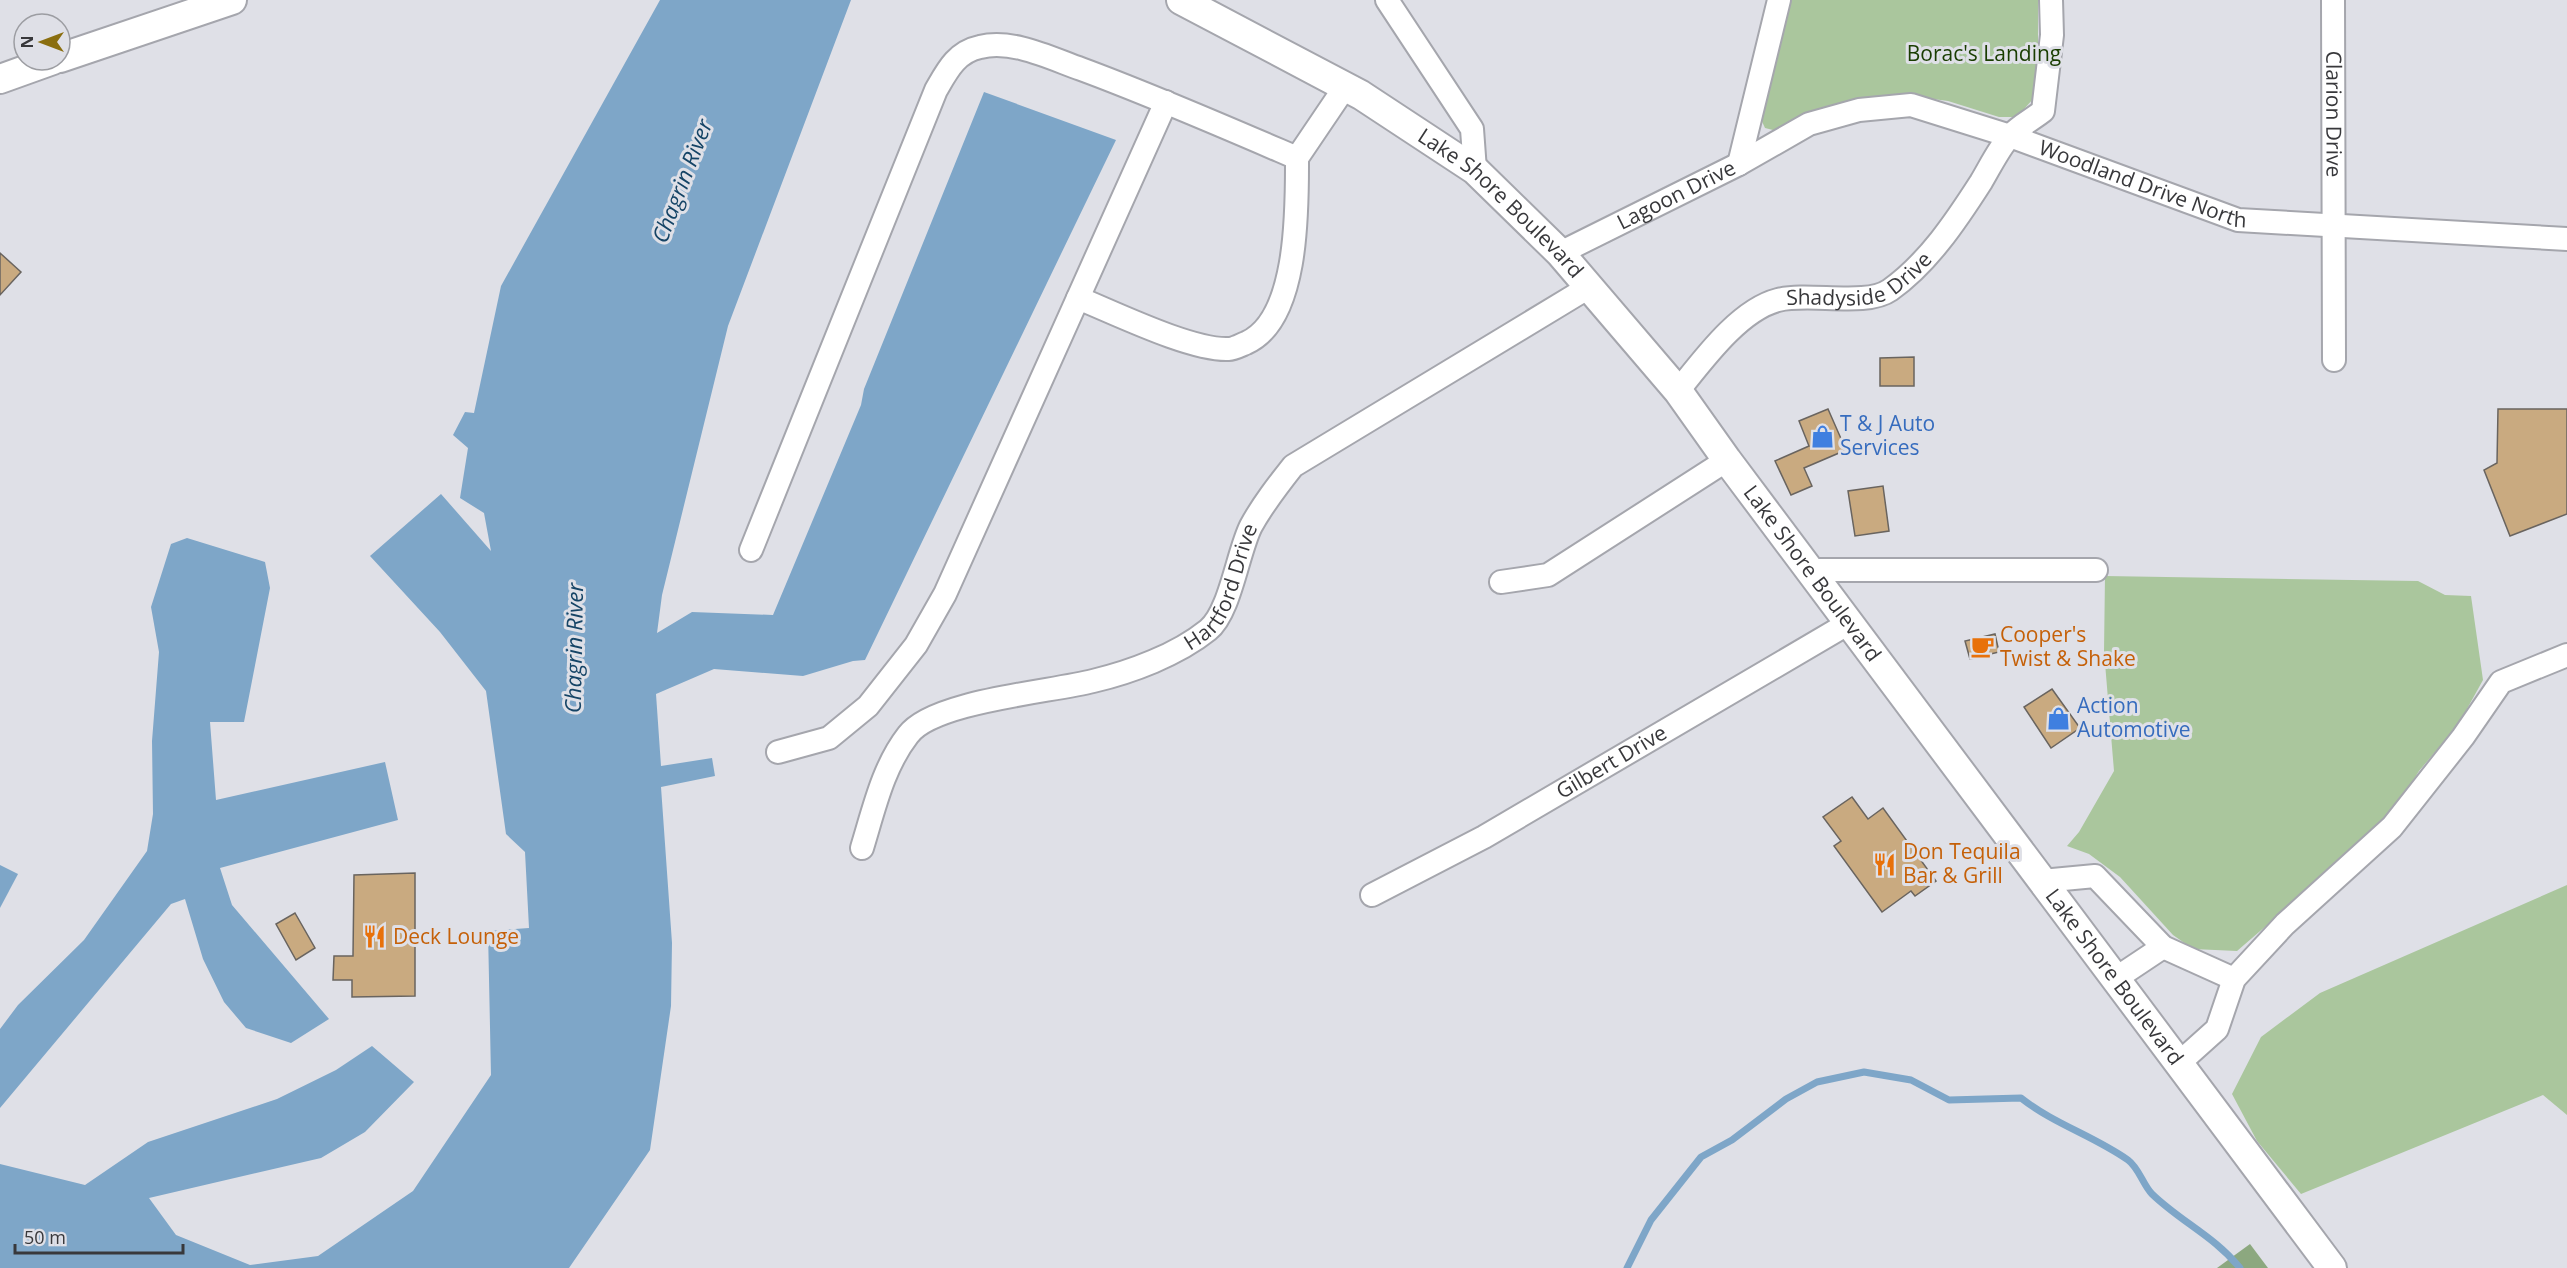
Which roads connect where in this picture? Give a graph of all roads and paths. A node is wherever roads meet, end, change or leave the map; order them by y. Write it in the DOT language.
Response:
graph roads {
  1 [pos="232,0"];
  2 [pos="1181,0"];
  3 [pos="1387,0"];
  4 [pos="1779,0"];
  5 [pos="2051,0"];
  6 [pos="2333,0"];
  7 [pos="72,54"];
  8 [pos="20,72"];
  9 [pos="0,79"];
  10 [pos="1345,87"];
  11 [pos="1166,102"];
  12 [pos="2010,136"];
  13 [pos="1297,158"];
  14 [pos="1739,164"];
  15 [pos="1475,170"];
  16 [pos="2333,227"];
  17 [pos="2567,239"];
  18 [pos="1560,253"];
  19 [pos="1589,287"];
  20 [pos="1078,298"];
  21 [pos="2334,360"];
  22 [pos="1678,391"];
  23 [pos="1727,460"];
  24 [pos="750,550"];
  25 [pos="1810,570"];
  26 [pos="2097,570"];
  27 [pos="1501,582"];
  28 [pos="1849,623"];
  29 [pos="2567,655"];
  30 [pos="778,752"];
  31 [pos="862,848"];
  32 [pos="2042,881"];
  33 [pos="1372,895"];
  34 [pos="2163,947"];
  35 [pos="2115,979"];
  36 [pos="2234,979"];
  37 [pos="2178,1064"];
  38 [pos="2332,1268"];
  1 -- 7 [label="main road"];
  2 -- 10 [label="main road, Lake Shore Boulevard"];
  3 -- 15 [label="street"];
  4 -- 14 [label="street, Lagoon Drive"];
  5 -- 12 [label="street"];
  6 -- 16 [label="street, Clarion Drive"];
  8 -- 9 [label="main road"];
  10 -- 13 [label="street"];
  10 -- 15 [label="main road, Lake Shore Boulevard"];
  11 -- 13 [label="street"];
  11 -- 20 [label="street"];
  11 -- 24 [label="street"];
  12 -- 14 [label="street, Woodland Drive North"];
  12 -- 16 [label="street, Woodland Drive North"];
  12 -- 22 [label="street, Shadyside Drive"];
  13 -- 20 [label="street"];
  14 -- 18 [label="street, Lagoon Drive"];
  15 -- 18 [label="main road, Lake Shore Boulevard"];
  16 -- 17 [label="street, Woodland Drive North"];
  16 -- 21 [label="street, Clarion Drive"];
  18 -- 19 [label="main road, Lake Shore Boulevard"];
  19 -- 22 [label="main road, Lake Shore Boulevard"];
  19 -- 31 [label="street, Hartford Drive"];
  20 -- 30 [label="street"];
  22 -- 23 [label="main road, Lake Shore Boulevard"];
  23 -- 25 [label="main road, Lake Shore Boulevard"];
  23 -- 27 [label="street"];
  25 -- 26 [label="street"];
  25 -- 28 [label="main road, Lake Shore Boulevard"];
  28 -- 32 [label="main road, Lake Shore Boulevard"];
  28 -- 33 [label="street, Gilbert Drive"];
  29 -- 36 [label="street"];
  32 -- 34 [label="street"];
  32 -- 35 [label="main road, Lake Shore Boulevard"];
  34 -- 35 [label="street"];
  34 -- 36 [label="street"];
  35 -- 37 [label="main road, Lake Shore Boulevard"];
  36 -- 37 [label="street"];
  37 -- 38 [label="main road, Lake Shore Boulevard"];
}
